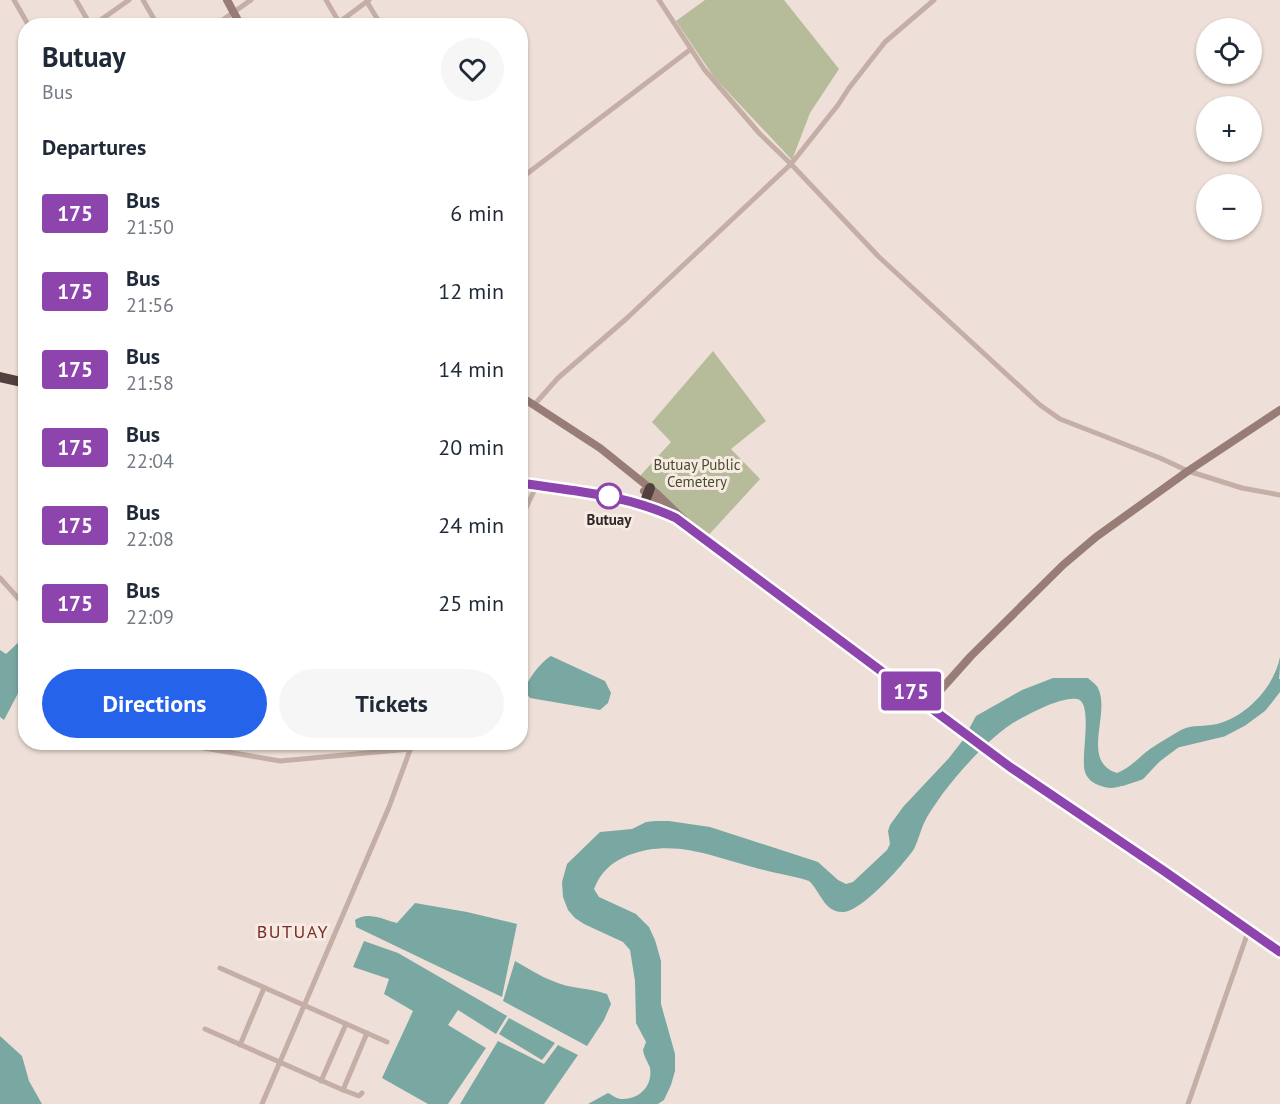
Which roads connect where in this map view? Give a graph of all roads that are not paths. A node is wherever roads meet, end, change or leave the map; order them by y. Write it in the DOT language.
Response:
graph roads {
  1 [pos="14,0"];
  2 [pos="76,0"];
  3 [pos="129,0"];
  4 [pos="143,0"];
  5 [pos="227,0"];
  6 [pos="251,0"];
  7 [pos="326,0"];
  8 [pos="659,0"];
  9 [pos="934,0"];
  10 [pos="368,1"];
  11 [pos="233,11"];
  12 [pos="24,18"];
  13 [pos="87,18"];
  14 [pos="103,18"];
  15 [pos="153,18"];
  16 [pos="224,18"];
  17 [pos="237,18"];
  18 [pos="334,18"];
  19 [pos="344,18"];
  20 [pos="377,18"];
  21 [pos="691,49"];
  22 [pos="791,164"];
  23 [pos="528,173"];
  24 [pos="0,377"];
  25 [pos="18,381"];
  26 [pos="528,401"];
  27 [pos="534,405"];
  28 [pos="1280,410"];
  29 [pos="1188,471"];
  30 [pos="528,484"];
  31 [pos="537,485"];
  32 [pos="647,495"];
  33 [pos="1280,495"];
  34 [pos="528,504"];
  35 [pos="696,531"];
  36 [pos="0,578"];
  37 [pos="18,598"];
  38 [pos="928,704"];
  39 [pos="216,750"];
  40 [pos="376,750"];
  41 [pos="410,750"];
  42 [pos="1248,930"];
  43 [pos="1280,952"];
  44 [pos="220,968"];
  45 [pos="264,988"];
  46 [pos="304,1007"];
  47 [pos="346,1024"];
  48 [pos="205,1029"];
  49 [pos="367,1033"];
  50 [pos="387,1042"];
  51 [pos="240,1045"];
  52 [pos="281,1062"];
  53 [pos="321,1081"];
  54 [pos="343,1090"];
  55 [pos="362,1094"];
  56 [pos="262,1104"];
  57 [pos="1188,1104"];
  1 -- 12 [label="street"];
  2 -- 13 [label="street"];
  3 -- 14 [label="street"];
  4 -- 15 [label="street"];
  5 -- 11 [label="street"];
  6 -- 11 [label="street"];
  7 -- 18 [label="street"];
  8 -- 21 [label="street"];
  9 -- 22 [label="street"];
  10 -- 19 [label="street"];
  10 -- 20 [label="street"];
  11 -- 16 [label="street"];
  11 -- 17 [label="street"];
  21 -- 22 [label="street"];
  21 -- 23 [label="street"];
  22 -- 27 [label="street"];
  22 -- 29 [label="street"];
  24 -- 25 [label="highway"];
  26 -- 27 [label="street"];
  27 -- 32 [label="street"];
  28 -- 29 [label="street"];
  29 -- 33 [label="street"];
  29 -- 38 [label="street"];
  30 -- 31 [label="highway"];
  31 -- 32 [label="highway"];
  31 -- 34 [label="street"];
  32 -- 35 [label="street"];
  32 -- 35 [label="highway"];
  35 -- 38 [label="highway"];
  36 -- 37 [label="street"];
  38 -- 42 [label="highway"];
  39 -- 40 [label="street"];
  41 -- 46 [label="street"];
  42 -- 43 [label="highway"];
  42 -- 57 [label="street"];
  44 -- 45 [label="street"];
  45 -- 46 [label="street"];
  45 -- 51 [label="street"];
  46 -- 47 [label="street"];
  46 -- 52 [label="street"];
  47 -- 49 [label="street"];
  47 -- 53 [label="street"];
  48 -- 51 [label="street"];
  49 -- 50 [label="street"];
  49 -- 54 [label="street"];
  51 -- 52 [label="street"];
  52 -- 53 [label="street"];
  52 -- 56 [label="street"];
  53 -- 54 [label="street"];
  54 -- 55 [label="street"];
}
